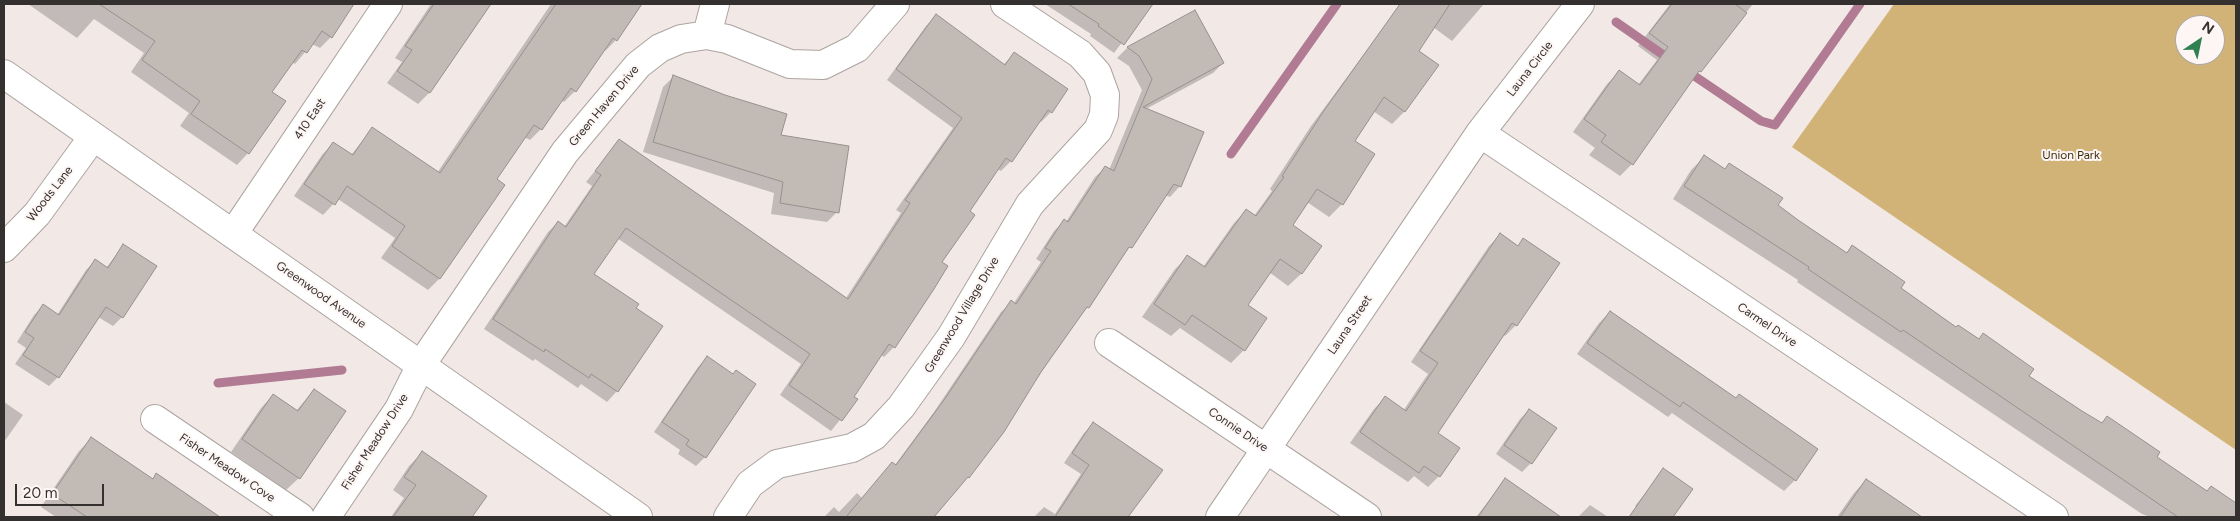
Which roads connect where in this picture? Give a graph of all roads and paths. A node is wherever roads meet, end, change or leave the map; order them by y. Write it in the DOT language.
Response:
graph roads {
  1 [pos="388,4"];
  2 [pos="715,4"];
  3 [pos="895,4"];
  4 [pos="1005,4"];
  5 [pos="1580,4"];
  6 [pos="707,35"];
  7 [pos="4,74"];
  8 [pos="1480,133"];
  9 [pos="93,137"];
  10 [pos="233,234"];
  11 [pos="4,248"];
  12 [pos="1109,343"];
  13 [pos="420,365"];
  14 [pos="154,419"];
  15 [pos="1266,450"];
  16 [pos="300,517"];
  17 [pos="326,517"];
  18 [pos="638,517"];
  19 [pos="728,517"];
  20 [pos="1220,517"];
  21 [pos="1367,517"];
  22 [pos="2054,517"];
  1 -- 10 [label="street, 410 East"];
  2 -- 6 [label="street"];
  3 -- 6 [label="street, Green Haven Drive"];
  4 -- 19 [label="street, Greenwood Village Drive"];
  5 -- 8 [label="street, Launa Circle"];
  6 -- 13 [label="street, Green Haven Drive"];
  7 -- 9 [label="street, Greenwood Avenue"];
  8 -- 15 [label="street, Launa Street"];
  8 -- 22 [label="street, Carmel Drive"];
  9 -- 10 [label="street, Greenwood Avenue"];
  9 -- 11 [label="street, Woods Lane"];
  10 -- 13 [label="street, Greenwood Avenue"];
  12 -- 15 [label="street, Connie Drive"];
  13 -- 17 [label="street, Fisher Meadow Drive"];
  13 -- 18 [label="street, Greenwood Avenue"];
  14 -- 16 [label="street, Fisher Meadow Cove"];
  15 -- 20 [label="street, Launa Street"];
  15 -- 21 [label="street, Connie Drive"];
}
